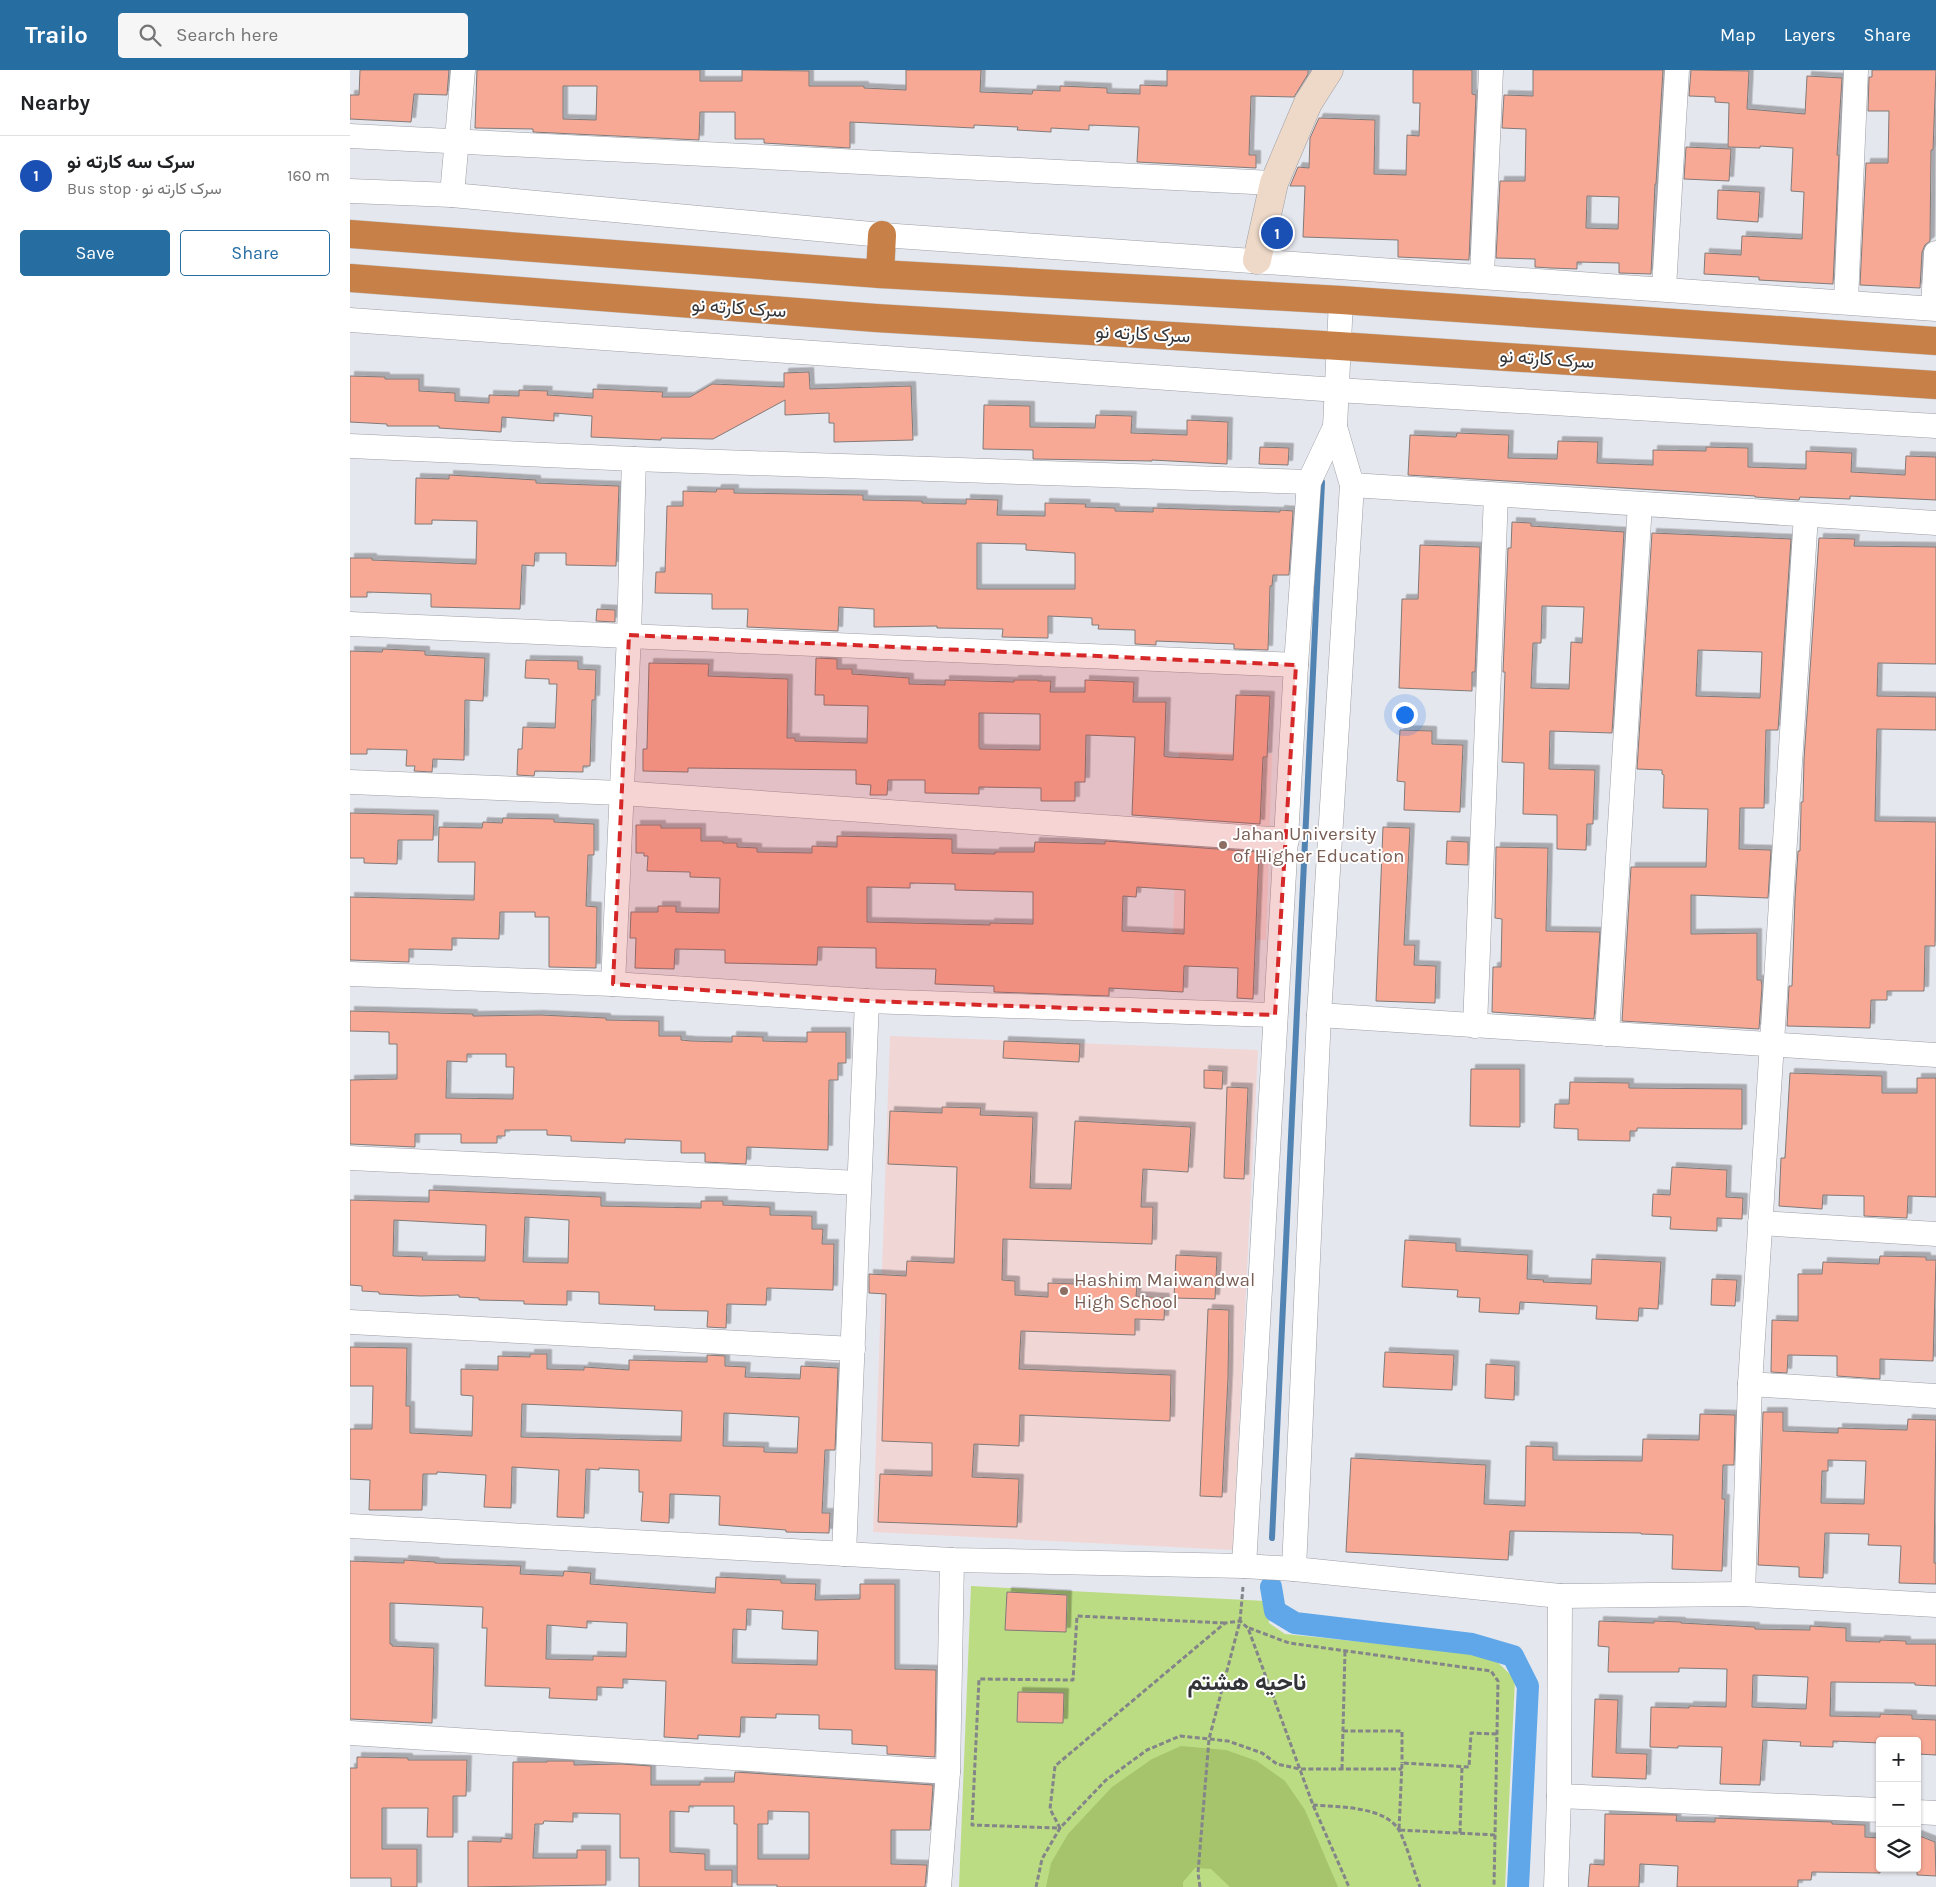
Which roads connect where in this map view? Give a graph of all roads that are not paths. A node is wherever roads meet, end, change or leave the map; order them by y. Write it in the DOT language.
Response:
graph roads {
  1 [pos="464,70"];
  2 [pos="1329,70"];
  3 [pos="1492,70"];
  4 [pos="1678,70"];
  5 [pos="1856,70"];
  6 [pos="350,136"];
  7 [pos="457,143"];
  8 [pos="1274,183"];
  9 [pos="350,191"];
  10 [pos="452,195"];
  11 [pos="350,234"];
  12 [pos="882,234"];
  13 [pos="1936,253"];
  14 [pos="1257,260"];
  15 [pos="880,274"];
  16 [pos="1482,276"];
  17 [pos="350,278"];
  18 [pos="1664,288"];
  19 [pos="1341,300"];
  20 [pos="1846,301"];
  21 [pos="1934,308"];
  22 [pos="350,320"];
  23 [pos="1936,341"];
  24 [pos="1339,346"];
  25 [pos="1936,385"];
  26 [pos="1337,390"];
  27 [pos="1936,426"];
  28 [pos="1335,428"];
  29 [pos="350,446"];
  30 [pos="634,459"];
  31 [pos="1309,482"];
  32 [pos="1352,485"];
  33 [pos="1496,495"];
  34 [pos="1640,504"];
  35 [pos="1806,515"];
  36 [pos="1936,523"];
  37 [pos="350,624"];
  38 [pos="629,635"];
  39 [pos="1296,665"];
  40 [pos="350,782"];
  41 [pos="621,793"];
  42 [pos="1287,840"];
  43 [pos="350,974"];
  44 [pos="613,984"];
  45 [pos="867,1001"];
  46 [pos="1275,1015"];
  47 [pos="1319,1015"];
  48 [pos="1475,1026"];
  49 [pos="1607,1034"];
  50 [pos="1772,1045"];
  51 [pos="1936,1056"];
  52 [pos="350,1158"];
  53 [pos="860,1183"];
  54 [pos="1760,1223"];
  55 [pos="1936,1234"];
  56 [pos="350,1322"];
  57 [pos="853,1349"];
  58 [pos="1750,1384"];
  59 [pos="1936,1396"];
  60 [pos="350,1526"];
  61 [pos="844,1554"];
  62 [pos="952,1560"];
  63 [pos="1244,1566"];
  64 [pos="1294,1569"];
  65 [pos="1743,1594"];
  66 [pos="1560,1596"];
  67 [pos="1936,1605"];
  68 [pos="350,1733"];
  69 [pos="948,1772"];
  70 [pos="1559,1796"];
  71 [pos="1876,1810"];
  72 [pos="1921,1812"];
  73 [pos="1936,1813"];
  74 [pos="939,1887"];
  75 [pos="1556,1887"];
  1 -- 7 [label="street"];
  2 -- 8 [label="street"];
  3 -- 16 [label="street"];
  4 -- 18 [label="street"];
  5 -- 20 [label="street"];
  6 -- 7 [label="street"];
  7 -- 8 [label="street"];
  7 -- 10 [label="street"];
  8 -- 14 [label="street"];
  9 -- 10 [label="street"];
  10 -- 12 [label="street"];
  11 -- 15 [label="highway"];
  12 -- 14 [label="street"];
  12 -- 15 [label="highway"];
  13 -- 21 [label="street"];
  14 -- 16 [label="street"];
  15 -- 19 [label="highway"];
  16 -- 18 [label="street"];
  17 -- 24 [label="highway, سرک کارته نو"];
  18 -- 20 [label="street"];
  19 -- 23 [label="highway"];
  19 -- 24 [label="street"];
  20 -- 21 [label="street"];
  22 -- 26 [label="street"];
  24 -- 25 [label="highway, سرک کارته نو"];
  24 -- 26 [label="street"];
  26 -- 27 [label="street"];
  26 -- 28 [label="street"];
  28 -- 31 [label="street"];
  28 -- 32 [label="street"];
  29 -- 30 [label="street"];
  30 -- 31 [label="street"];
  30 -- 38 [label="street"];
  31 -- 39 [label="street"];
  32 -- 33 [label="street"];
  32 -- 47 [label="street"];
  33 -- 34 [label="street"];
  33 -- 48 [label="street"];
  34 -- 35 [label="street"];
  34 -- 49 [label="street"];
  35 -- 36 [label="street"];
  35 -- 50 [label="street"];
  37 -- 38 [label="street"];
  38 -- 39 [label="street"];
  38 -- 41 [label="street"];
  39 -- 42 [label="street"];
  40 -- 41 [label="street"];
  41 -- 42 [label="street"];
  41 -- 44 [label="street"];
  42 -- 46 [label="street"];
  43 -- 44 [label="street"];
  44 -- 45 [label="street"];
  45 -- 46 [label="street"];
  45 -- 53 [label="street"];
  46 -- 63 [label="street"];
  47 -- 48 [label="street"];
  47 -- 64 [label="street"];
  48 -- 49 [label="street"];
  49 -- 50 [label="street"];
  50 -- 51 [label="street"];
  50 -- 54 [label="street"];
  52 -- 53 [label="street"];
  53 -- 57 [label="street"];
  54 -- 55 [label="street"];
  54 -- 58 [label="street"];
  56 -- 57 [label="street"];
  57 -- 61 [label="street"];
  58 -- 59 [label="street"];
  58 -- 65 [label="street"];
  60 -- 61 [label="street"];
  61 -- 62 [label="street"];
  62 -- 63 [label="street"];
  62 -- 69 [label="street"];
  63 -- 64 [label="street"];
  64 -- 66 [label="street"];
  65 -- 66 [label="street"];
  65 -- 67 [label="street"];
  66 -- 70 [label="street"];
  68 -- 69 [label="street"];
  69 -- 74 [label="street"];
  70 -- 71 [label="street"];
  70 -- 75 [label="street"];
  72 -- 73 [label="street"];
}
